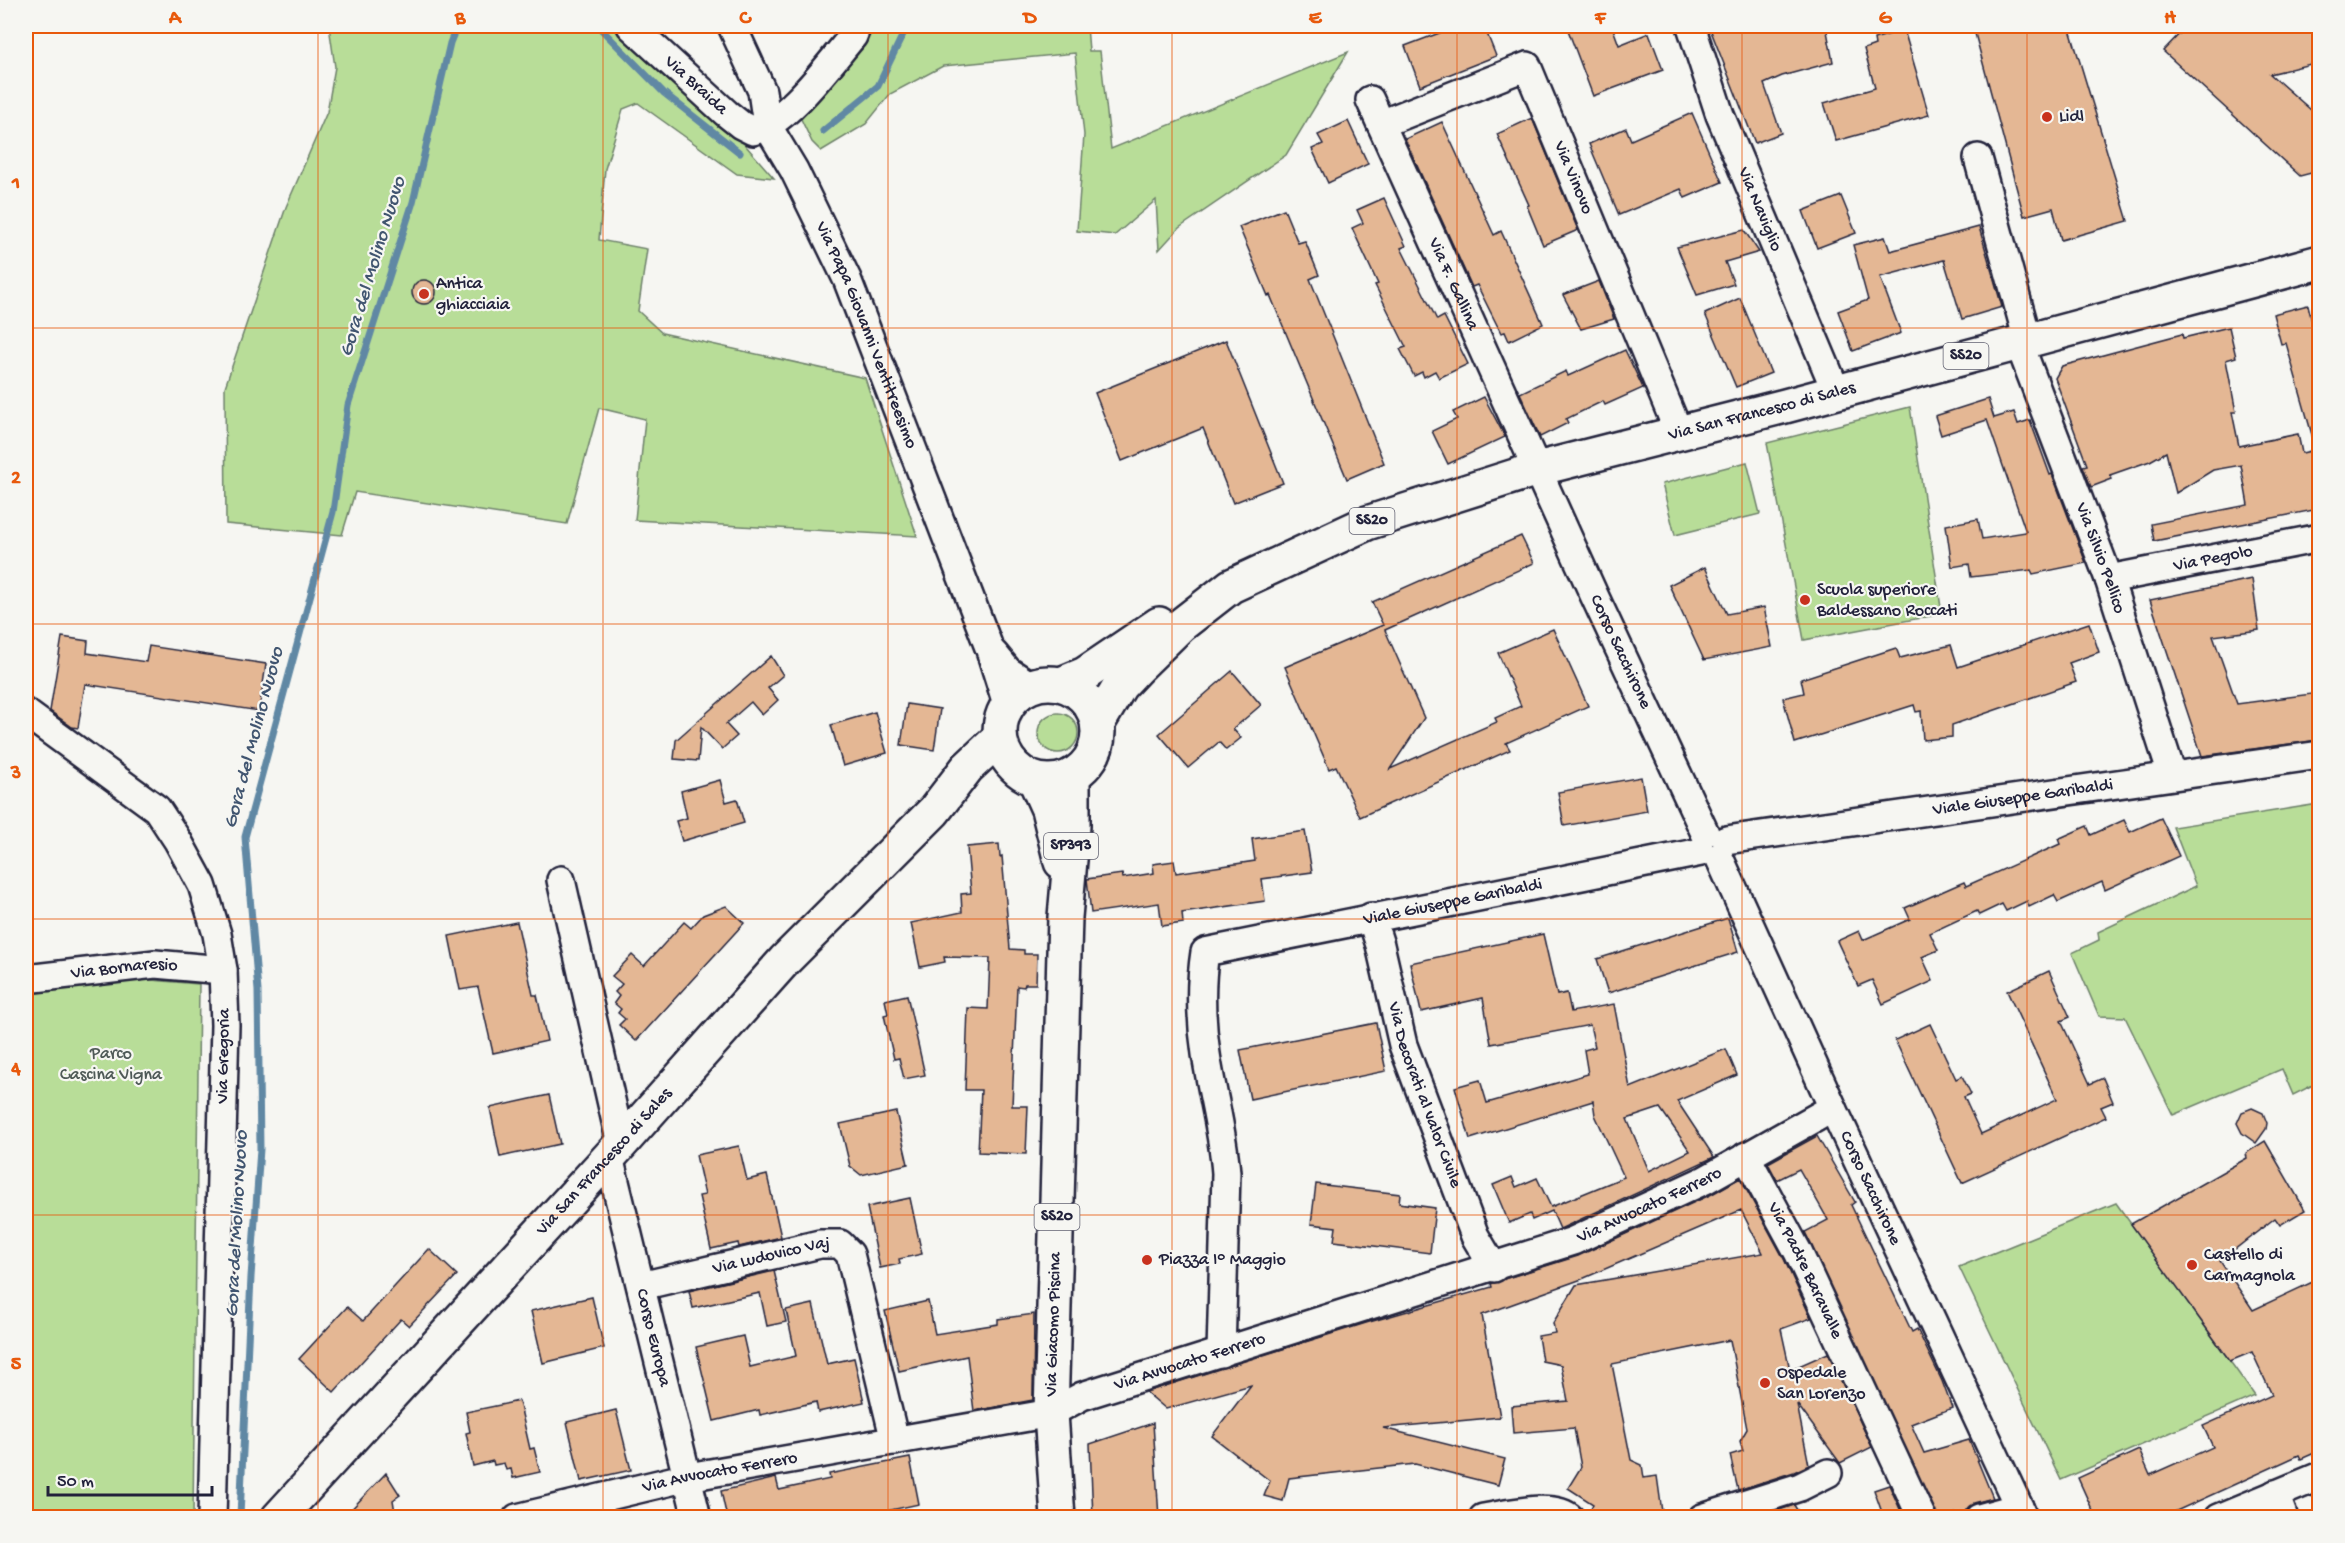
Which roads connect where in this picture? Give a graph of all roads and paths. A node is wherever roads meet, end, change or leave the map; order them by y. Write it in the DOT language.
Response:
graph roads {
  1 [pos="631,26"];
  2 [pos="732,26"];
  3 [pos="858,26"];
  4 [pos="1691,26"];
  5 [pos="1370,100"];
  6 [pos="1381,124"];
  7 [pos="767,125"];
  8 [pos="1978,159"];
  9 [pos="2319,262"];
  10 [pos="2024,342"];
  11 [pos="1836,391"];
  12 [pos="1679,433"];
  13 [pos="1537,470"];
  14 [pos="2319,538"];
  15 [pos="2109,579"];
  16 [pos="1217,595"];
  17 [pos="1033,691"];
  18 [pos="26,713"];
  19 [pos="1098,723"];
  20 [pos="999,738"];
  21 [pos="2319,755"];
  22 [pos="1025,774"];
  23 [pos="1073,775"];
  24 [pos="2172,775"];
  25 [pos="934,811"];
  26 [pos="1713,845"];
  27 [pos="561,880"];
  28 [pos="1065,917"];
  29 [pos="1371,917"];
  30 [pos="224,969"];
  31 [pos="26,979"];
  32 [pos="1833,1108"];
  33 [pos="615,1150"];
  34 [pos="1746,1156"];
  35 [pos="1494,1268"];
  36 [pos="641,1286"];
  37 [pos="1221,1353"];
  38 [pos="1051,1413"];
  39 [pos="895,1441"];
  40 [pos="1828,1473"];
  41 [pos="2319,1476"];
  42 [pos="688,1477"];
  43 [pos="2279,1506"];
  44 [pos="2022,1512"];
  45 [pos="212,1518"];
  46 [pos="278,1518"];
  47 [pos="518,1518"];
  48 [pos="698,1518"];
  49 [pos="1058,1518"];
  50 [pos="1483,1518"];
  51 [pos="1570,1518"];
  52 [pos="1702,1518"];
  53 [pos="1922,1518"];
  54 [pos="1979,1518"];
  55 [pos="2219,1518"];
  1 -- 7 [label="street, Via Braida"];
  2 -- 7 [label="street, Via Papa Giovanni Ventitreesimo"];
  3 -- 7 [label="street"];
  4 -- 11 [label="street, Via Naviglio"];
  5 -- 6 [label="street, Via F. Gallina"];
  6 -- 12 [label="street, Via Vinovo"];
  6 -- 13 [label="street, Via F. Gallina"];
  7 -- 17 [label="street, Via Papa Giovanni Ventitreesimo"];
  8 -- 10 [label="street, Via Silvio Pellico"];
  9 -- 10 [label="main road, Via San Francesco di Sales / SS20"];
  10 -- 11 [label="main road, Via San Francesco di Sales / SS20"];
  10 -- 15 [label="street, Via Silvio Pellico"];
  11 -- 12 [label="main road, Via San Francesco di Sales / SS20"];
  12 -- 13 [label="main road, Via San Francesco di Sales / SS20"];
  13 -- 16 [label="main road, Via San Francesco di Sales / SS20"];
  13 -- 26 [label="street, Corso Sacchirone"];
  14 -- 15 [label="street, Via Pegolo"];
  15 -- 24 [label="street, Via Silvio Pellico"];
  16 -- 17 [label="main road, Via San Francesco di Sales / SS20"];
  16 -- 19 [label="main road, Via San Francesco di Sales / SS20"];
  17 -- 19 [label="main road"];
  17 -- 20 [label="main road"];
  18 -- 30 [label="street, Via Gregoria"];
  19 -- 23 [label="main road"];
  20 -- 22 [label="main road"];
  20 -- 25 [label="main road"];
  21 -- 24 [label="street, Viale Giuseppe Garibaldi"];
  22 -- 23 [label="main road"];
  22 -- 25 [label="main road"];
  22 -- 28 [label="main road, Via Giacomo Piscina / SP393"];
  23 -- 28 [label="main road, Via Giacomo Piscina / SP393"];
  24 -- 26 [label="street, Viale Giuseppe Garibaldi"];
  25 -- 33 [label="main road, Via San Francesco di Sales"];
  26 -- 29 [label="street, Viale Giuseppe Garibaldi"];
  26 -- 32 [label="street, Corso Sacchirone"];
  27 -- 33 [label="street, Corso Europa"];
  28 -- 38 [label="main road, Via Giacomo Piscina / SS20"];
  29 -- 35 [label="street, Via Decorati al valor Civile"];
  29 -- 37 [label="street, Viale Giuseppe Garibaldi"];
  30 -- 31 [label="street, Via Bornaresio"];
  30 -- 45 [label="street, Via Gregoria"];
  32 -- 34 [label="street, Via Avvocato Ferrero"];
  32 -- 44 [label="street, Corso Sacchirone"];
  33 -- 36 [label="street, Corso Europa"];
  33 -- 46 [label="main road, Via San Francesco di Sales"];
  34 -- 35 [label="street, Via Avvocato Ferrero"];
  34 -- 53 [label="street, Via Padre Baravalle"];
  35 -- 37 [label="street, Via Avvocato Ferrero"];
  36 -- 39 [label="street, Via Ludovico Vaj"];
  36 -- 42 [label="street, Corso Europa"];
  37 -- 38 [label="street, Via Avvocato Ferrero"];
  38 -- 39 [label="street, Via Avvocato Ferrero"];
  38 -- 49 [label="main road, Via Giacomo Piscina / SS20"];
  39 -- 42 [label="street, Via Avvocato Ferrero"];
  40 -- 52 [label="street"];
  41 -- 43 [label="street"];
  42 -- 47 [label="street, Via Avvocato Ferrero"];
  42 -- 48 [label="street, Corso Europa"];
  43 -- 55 [label="street"];
  44 -- 54 [label="street"];
  50 -- 51 [label="street"];
}
